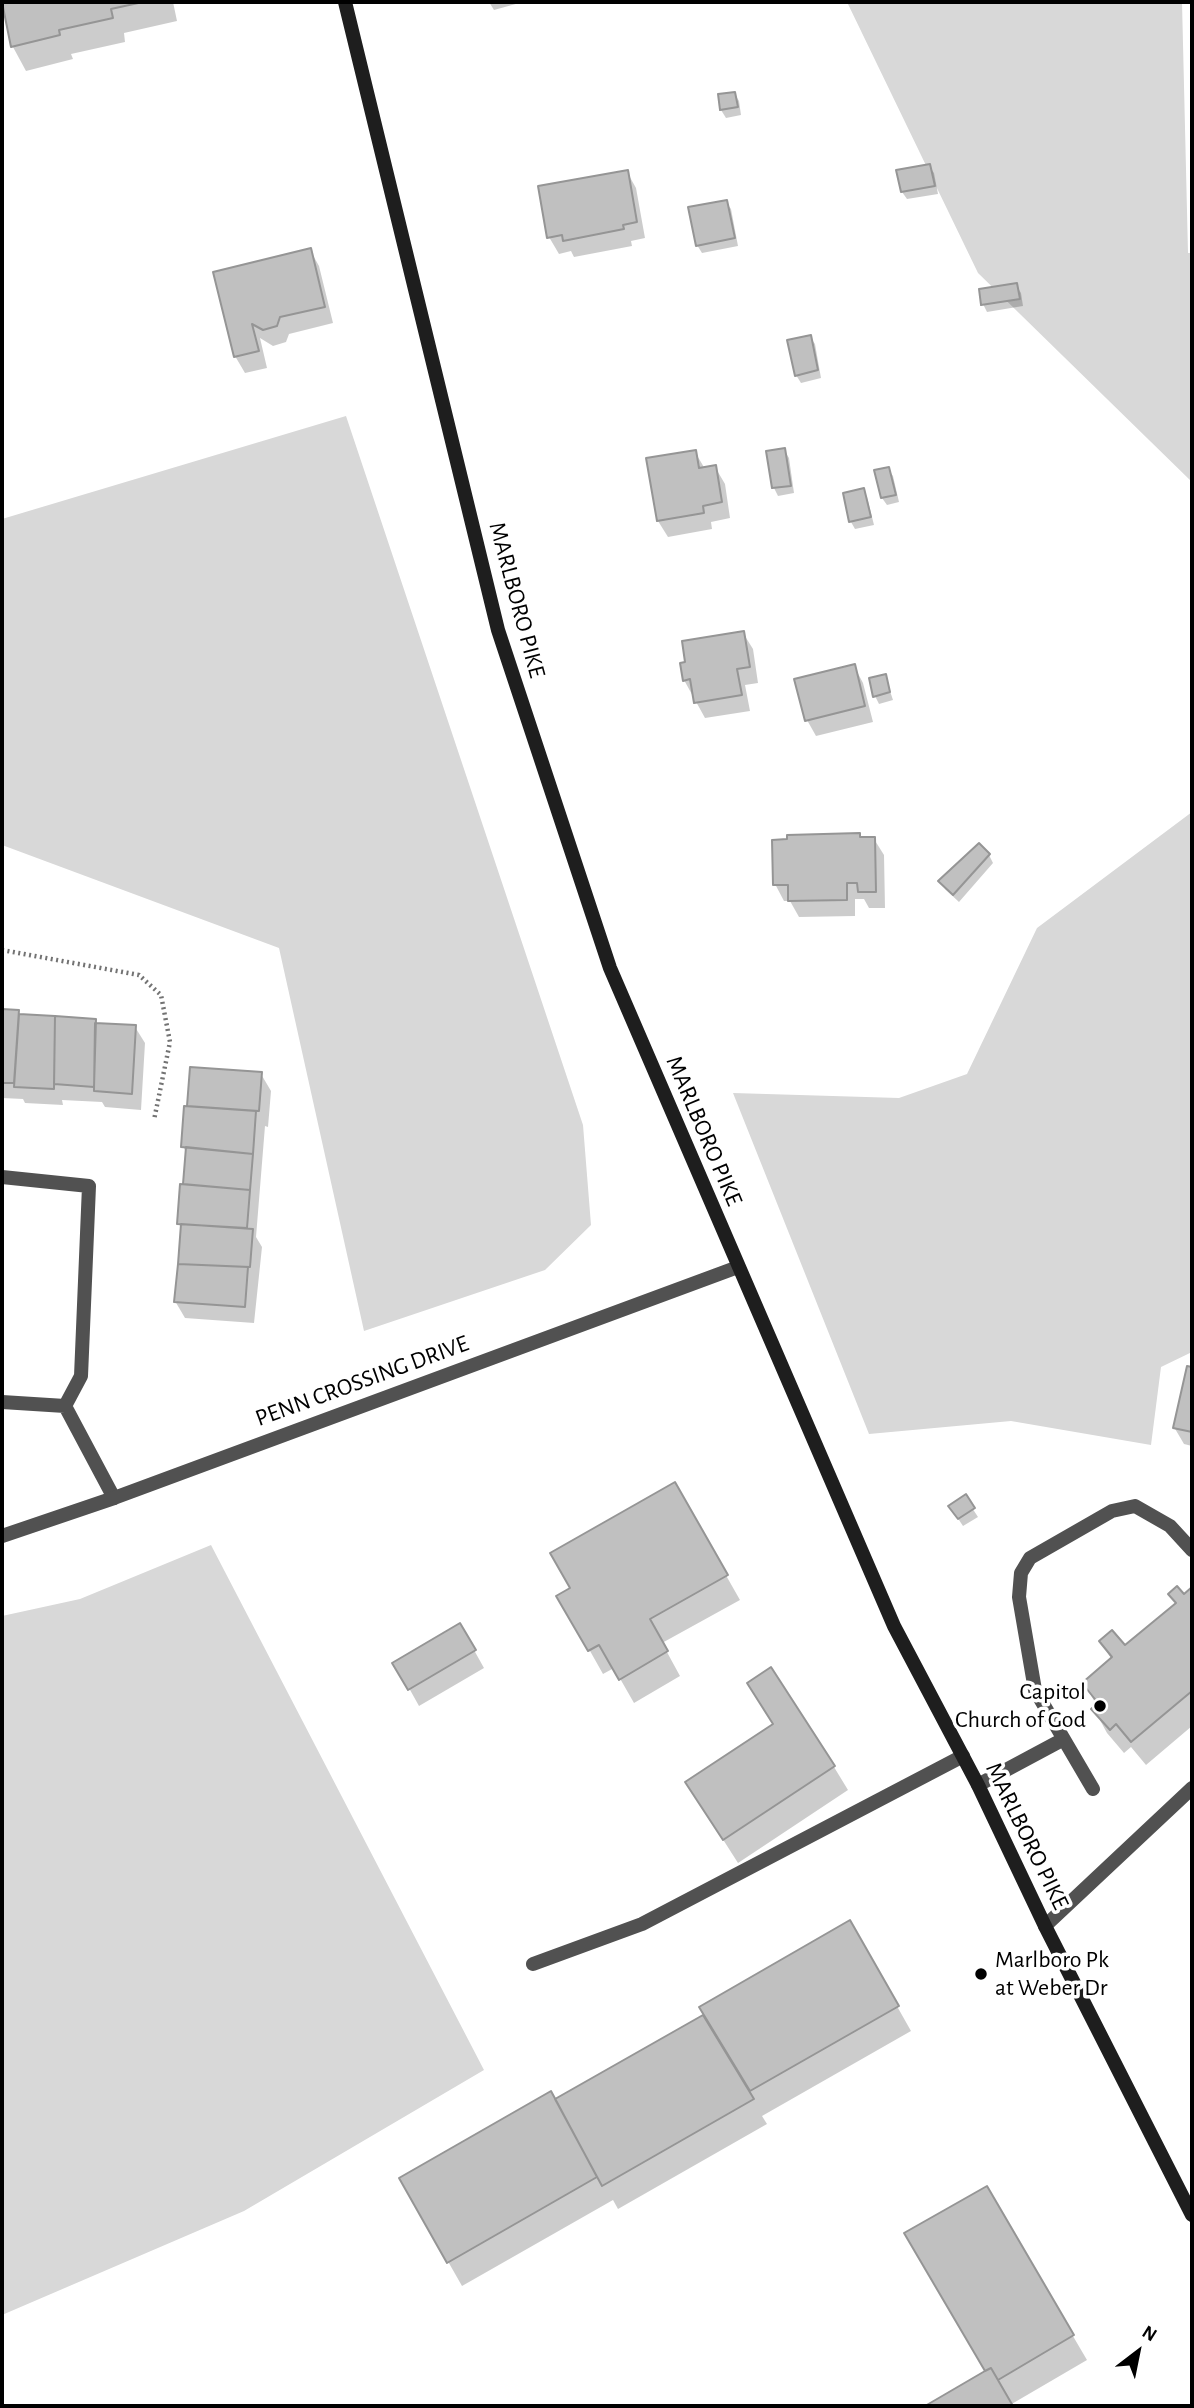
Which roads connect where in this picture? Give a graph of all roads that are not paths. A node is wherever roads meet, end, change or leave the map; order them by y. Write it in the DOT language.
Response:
graph roads {
  1 [pos="345,2"];
  2 [pos="2,1177"];
  3 [pos="738,1267"];
  4 [pos="2,1402"];
  5 [pos="65,1406"];
  6 [pos="114,1498"];
  7 [pos="2,1536"];
  8 [pos="1192,1550"];
  9 [pos="1062,1740"];
  10 [pos="963,1756"];
  11 [pos="978,1785"];
  12 [pos="1192,1787"];
  13 [pos="1093,1789"];
  14 [pos="1045,1926"];
  15 [pos="533,1964"];
  16 [pos="1192,2215"];
  1 -- 3 [label="main road, MARLBORO PIKE"];
  2 -- 5 [label="street"];
  3 -- 6 [label="street, PENN CROSSING DRIVE"];
  3 -- 10 [label="main road, MARLBORO PIKE"];
  4 -- 5 [label="street"];
  5 -- 6 [label="street"];
  6 -- 7 [label="street, PENN CROSSING DRIVE"];
  8 -- 9 [label="street"];
  9 -- 11 [label="street"];
  9 -- 13 [label="street"];
  10 -- 11 [label="main road, MARLBORO PIKE"];
  10 -- 15 [label="street"];
  11 -- 14 [label="main road, MARLBORO PIKE"];
  12 -- 14 [label="street"];
  14 -- 16 [label="main road, MARLBORO PIKE"];
}
